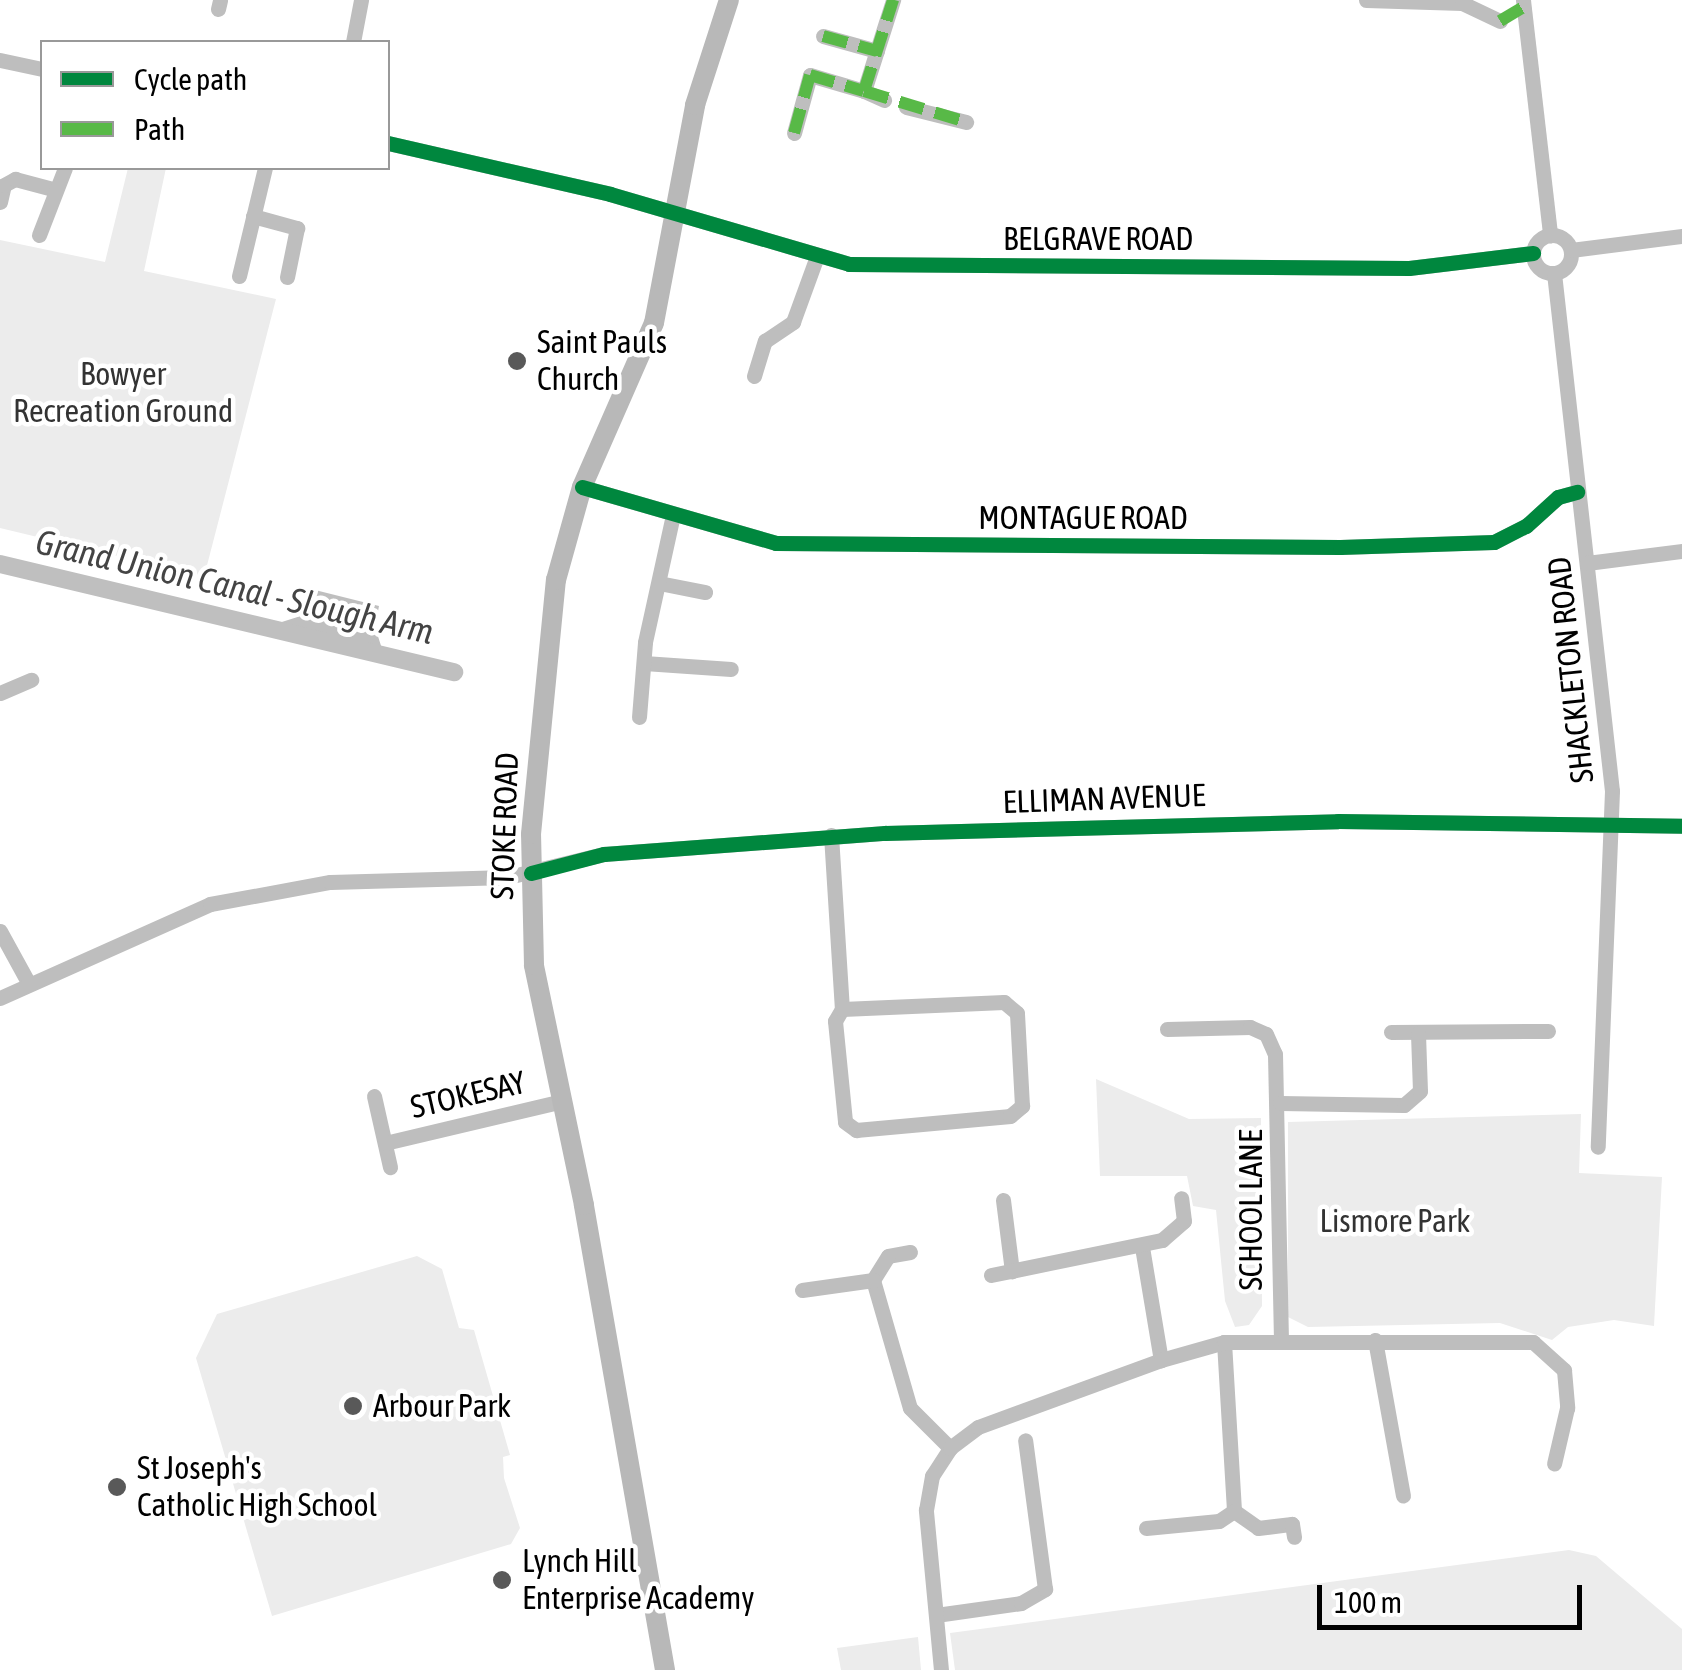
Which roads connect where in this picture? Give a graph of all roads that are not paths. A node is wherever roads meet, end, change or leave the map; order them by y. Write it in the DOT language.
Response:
graph roads {
  1 [pos="361,0"];
  2 [pos="729,0"];
  3 [pos="893,0"];
  4 [pos="1366,0"];
  5 [pos="1522,0"];
  6 [pos="1500,21"];
  7 [pos="823,36"];
  8 [pos="352,40"];
  9 [pos="876,50"];
  10 [pos="0,60"];
  11 [pos="40,69"];
  12 [pos="864,91"];
  13 [pos="884,100"];
  14 [pos="906,107"];
  15 [pos="966,122"];
  16 [pos="794,134"];
  17 [pos="390,143"];
  18 [pos="64,170"];
  19 [pos="264,170"];
  20 [pos="52,190"];
  21 [pos="0,202"];
  22 [pos="670,210"];
  23 [pos="253,216"];
  24 [pos="39,235"];
  25 [pos="1550,235"];
  26 [pos="1682,236"];
  27 [pos="1571,250"];
  28 [pos="1533,253"];
  29 [pos="816,256"];
  30 [pos="1554,273"];
  31 [pos="239,276"];
  32 [pos="287,277"];
  33 [pos="754,376"];
  34 [pos="582,488"];
  35 [pos="1577,492"];
  36 [pos="673,515"];
  37 [pos="1682,551"];
  38 [pos="1587,563"];
  39 [pos="659,583"];
  40 [pos="705,592"];
  41 [pos="644,664"];
  42 [pos="730,669"];
  43 [pos="31,680"];
  44 [pos="0,692"];
  45 [pos="639,717"];
  46 [pos="1614,824"];
  47 [pos="1682,826"];
  48 [pos="831,836"];
  49 [pos="531,873"];
  50 [pos="0,931"];
  51 [pos="29,984"];
  52 [pos="0,998"];
  53 [pos="842,1009"];
  54 [pos="1167,1028"];
  55 [pos="1548,1031"];
  56 [pos="1391,1032"];
  57 [pos="1418,1034"];
  58 [pos="374,1096"];
  59 [pos="563,1101"];
  60 [pos="1280,1103"];
  61 [pos="385,1142"];
  62 [pos="1598,1147"];
  63 [pos="390,1167"];
  64 [pos="1181,1198"];
  65 [pos="1003,1200"];
  66 [pos="1142,1247"];
  67 [pos="910,1252"];
  68 [pos="1012,1271"];
  69 [pos="991,1275"];
  70 [pos="873,1280"];
  71 [pos="802,1290"];
  72 [pos="1280,1339"];
  73 [pos="1374,1340"];
  74 [pos="1224,1342"];
  75 [pos="1161,1360"];
  76 [pos="1026,1440"];
  77 [pos="950,1448"];
  78 [pos="1554,1464"];
  79 [pos="1403,1495"];
  80 [pos="1234,1511"];
  81 [pos="1146,1528"];
  82 [pos="1294,1537"];
  83 [pos="936,1614"];
  84 [pos="666,1670"];
  85 [pos="940,1670"];
  1 -- 8 [label="street"];
  2 -- 22 [label="main road, STOKE ROAD"];
  3 -- 9 [label="street"];
  4 -- 6 [label="street"];
  5 -- 25 [label="street"];
  7 -- 9 [label="street"];
  9 -- 12 [label="street"];
  10 -- 11 [label="street"];
  12 -- 13 [label="street"];
  12 -- 16 [label="street"];
  14 -- 15 [label="street"];
  17 -- 22 [label="street, BELGRAVE ROAD"];
  18 -- 20 [label="street"];
  19 -- 23 [label="street"];
  20 -- 21 [label="street"];
  20 -- 24 [label="street"];
  22 -- 29 [label="street, BELGRAVE ROAD"];
  22 -- 34 [label="main road, STOKE ROAD"];
  23 -- 31 [label="street"];
  23 -- 32 [label="street"];
  25 -- 27 [label="street"];
  25 -- 28 [label="street"];
  26 -- 27 [label="street"];
  27 -- 30 [label="street"];
  28 -- 29 [label="street, BELGRAVE ROAD"];
  28 -- 30 [label="street"];
  29 -- 33 [label="street"];
  30 -- 35 [label="street, SHACKLETON ROAD"];
  34 -- 36 [label="street, MONTAGUE ROAD"];
  34 -- 49 [label="main road, STOKE ROAD"];
  35 -- 36 [label="street, MONTAGUE ROAD"];
  35 -- 38 [label="street, SHACKLETON ROAD"];
  36 -- 39 [label="street"];
  37 -- 38 [label="street"];
  38 -- 46 [label="street, SHACKLETON ROAD"];
  39 -- 40 [label="street"];
  39 -- 41 [label="street"];
  41 -- 42 [label="street"];
  41 -- 45 [label="street"];
  43 -- 44 [label="street"];
  46 -- 47 [label="street, ELLIMAN AVENUE"];
  46 -- 48 [label="street, ELLIMAN AVENUE"];
  46 -- 62 [label="street, SHACKLETON ROAD"];
  48 -- 49 [label="street, ELLIMAN AVENUE"];
  48 -- 53 [label="street"];
  49 -- 51 [label="street, ELLIMAN AVENUE"];
  49 -- 59 [label="main road, STOKE ROAD"];
  50 -- 51 [label="street"];
  51 -- 52 [label="street, ELLIMAN AVENUE"];
  53 -- 53 [label="street"];
  54 -- 60 [label="street"];
  55 -- 57 [label="street"];
  56 -- 57 [label="street"];
  57 -- 60 [label="street, SCHOOL LANE"];
  58 -- 61 [label="street, STOKESAY"];
  59 -- 61 [label="street, STOKESAY"];
  59 -- 84 [label="main road, STOKE ROAD"];
  60 -- 72 [label="street, SCHOOL LANE"];
  61 -- 63 [label="street, STOKESAY"];
  64 -- 66 [label="street"];
  65 -- 68 [label="street"];
  66 -- 68 [label="street"];
  66 -- 75 [label="street"];
  67 -- 70 [label="street"];
  68 -- 69 [label="street"];
  70 -- 71 [label="street"];
  70 -- 77 [label="street"];
  72 -- 73 [label="street"];
  72 -- 74 [label="street"];
  73 -- 78 [label="street"];
  73 -- 79 [label="street"];
  74 -- 75 [label="street"];
  74 -- 80 [label="street"];
  75 -- 77 [label="street"];
  76 -- 83 [label="street"];
  77 -- 83 [label="street"];
  80 -- 81 [label="street"];
  80 -- 82 [label="street"];
  83 -- 85 [label="street"];
}
